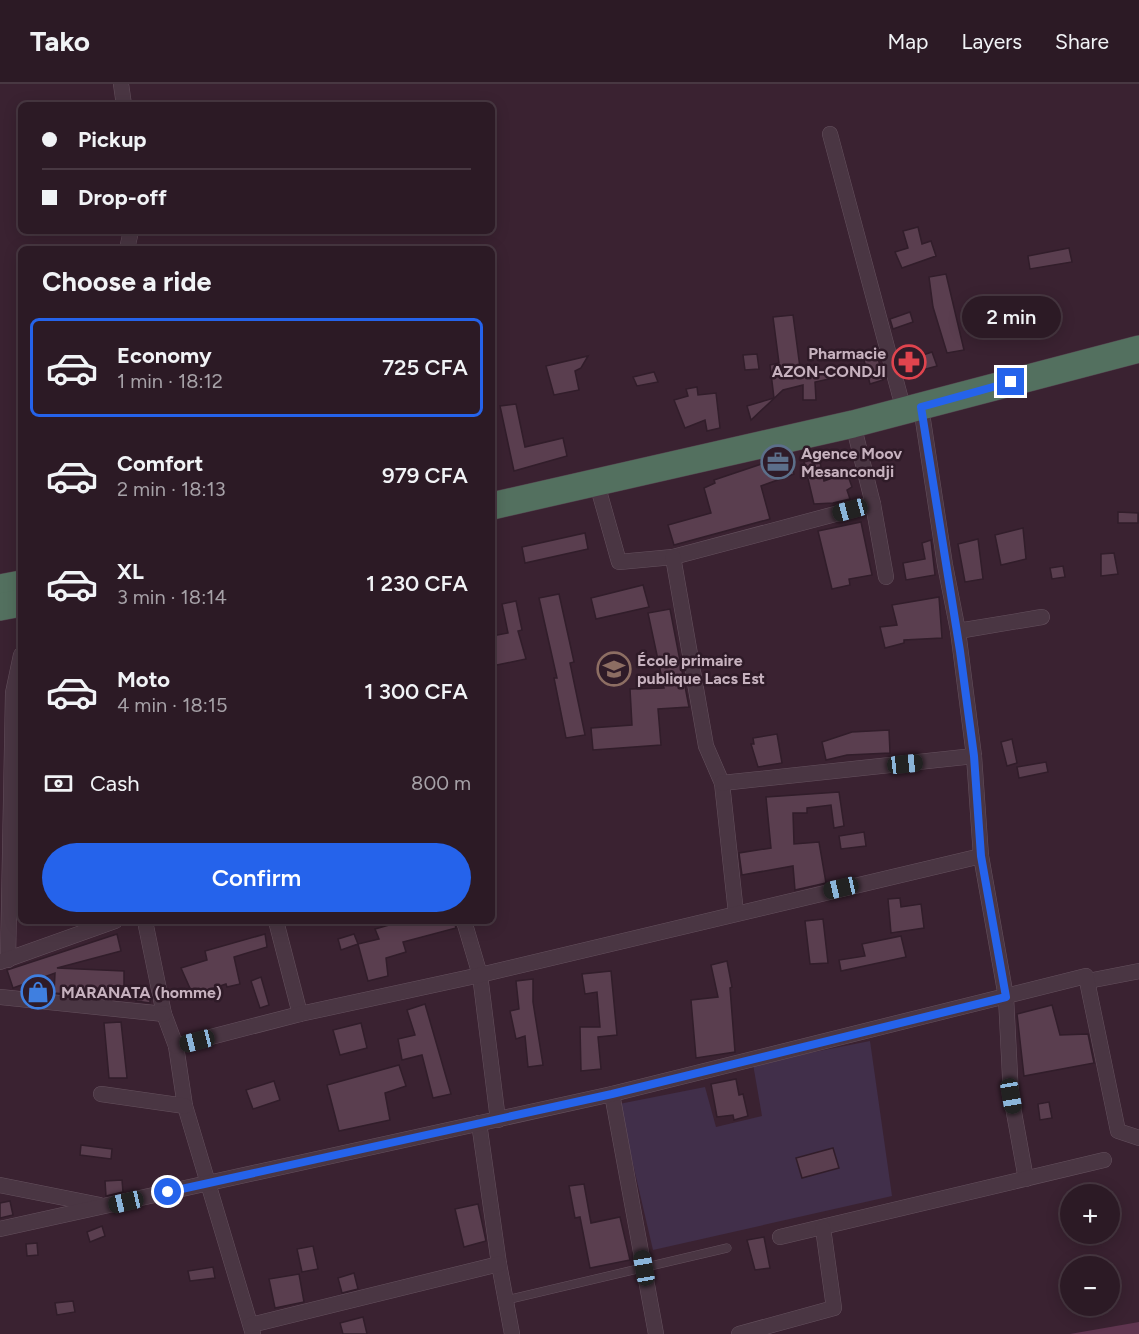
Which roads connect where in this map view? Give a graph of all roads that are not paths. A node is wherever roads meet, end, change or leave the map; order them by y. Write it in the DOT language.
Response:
graph roads {
  1 [pos="121,84"];
  2 [pos="124,102"];
  3 [pos="830,134"];
  4 [pos="1139,332"];
  5 [pos="1139,349"];
  6 [pos="910,401"];
  7 [pos="853,424"];
  8 [pos="597,484"];
  9 [pos="495,487"];
  10 [pos="873,504"];
  11 [pos="495,505"];
  12 [pos="673,557"];
  13 [pos="886,577"];
  14 [pos="18,585"];
  15 [pos="0,588"];
  16 [pos="18,604"];
  17 [pos="0,607"];
  18 [pos="1042,617"];
  19 [pos="958,631"];
  20 [pos="18,668"];
  21 [pos="0,672"];
  22 [pos="17,672"];
  23 [pos="17,694"];
  24 [pos="974,756"];
  25 [pos="6,761"];
  26 [pos="722,783"];
  27 [pos="17,784"];
  28 [pos="5,839"];
  29 [pos="981,856"];
  30 [pos="736,913"];
  31 [pos="108,924"];
  32 [pos="147,924"];
  33 [pos="277,924"];
  34 [pos="466,924"];
  35 [pos="4,961"];
  36 [pos="1139,971"];
  37 [pos="480,975"];
  38 [pos="1088,981"];
  39 [pos="0,997"];
  40 [pos="1006,997"];
  41 [pos="164,1014"];
  42 [pos="300,1014"];
  43 [pos="176,1046"];
  44 [pos="101,1094"];
  45 [pos="612,1094"];
  46 [pos="184,1106"];
  47 [pos="498,1120"];
  48 [pos="479,1123"];
  49 [pos="1138,1143"];
  50 [pos="1104,1160"];
  51 [pos="1026,1179"];
  52 [pos="209,1183"];
  53 [pos="0,1185"];
  54 [pos="105,1206"];
  55 [pos="0,1228"];
  56 [pos="823,1228"];
  57 [pos="780,1237"];
  58 [pos="727,1248"];
  59 [pos="499,1264"];
  60 [pos="644,1268"];
  61 [pos="506,1300"];
  62 [pos="252,1329"];
  63 [pos="512,1334"];
  64 [pos="656,1334"];
  65 [pos="739,1334"];
  1 -- 2 [label="street"];
  3 -- 6 [label="street"];
  4 -- 6 [label="highway"];
  5 -- 6 [label="highway"];
  6 -- 7 [label="highway"];
  6 -- 9 [label="highway"];
  6 -- 19 [label="street"];
  7 -- 8 [label="highway"];
  7 -- 10 [label="street"];
  8 -- 11 [label="highway"];
  8 -- 12 [label="street"];
  10 -- 12 [label="street"];
  10 -- 13 [label="street"];
  12 -- 26 [label="street"];
  14 -- 15 [label="highway"];
  16 -- 17 [label="highway"];
  18 -- 19 [label="street"];
  19 -- 24 [label="street"];
  20 -- 22 [label="street"];
  21 -- 22 [label="street"];
  22 -- 23 [label="street"];
  23 -- 25 [label="street"];
  24 -- 26 [label="street"];
  24 -- 29 [label="street"];
  25 -- 27 [label="street"];
  26 -- 30 [label="street"];
  27 -- 28 [label="street"];
  28 -- 35 [label="street"];
  29 -- 30 [label="street"];
  29 -- 40 [label="street"];
  30 -- 37 [label="street"];
  31 -- 35 [label="street"];
  32 -- 41 [label="street"];
  33 -- 42 [label="street"];
  34 -- 37 [label="street"];
  36 -- 38 [label="street"];
  37 -- 42 [label="street"];
  37 -- 47 [label="street"];
  38 -- 40 [label="street"];
  38 -- 49 [label="street"];
  39 -- 41 [label="street"];
  40 -- 45 [label="street"];
  40 -- 51 [label="street"];
  41 -- 43 [label="street"];
  42 -- 43 [label="street"];
  43 -- 46 [label="street"];
  44 -- 46 [label="street"];
  45 -- 47 [label="street"];
  45 -- 60 [label="street"];
  46 -- 52 [label="street"];
  47 -- 48 [label="street"];
  48 -- 52 [label="street"];
  48 -- 59 [label="street"];
  50 -- 51 [label="street"];
  51 -- 56 [label="street"];
  52 -- 54 [label="street"];
  52 -- 62 [label="street"];
  53 -- 54 [label="street"];
  54 -- 55 [label="street"];
  56 -- 57 [label="street"];
  56 -- 65 [label="street"];
  58 -- 60 [label="lane"];
  59 -- 61 [label="street"];
  59 -- 62 [label="street"];
  60 -- 61 [label="lane"];
  60 -- 64 [label="street"];
  61 -- 63 [label="street"];
}
